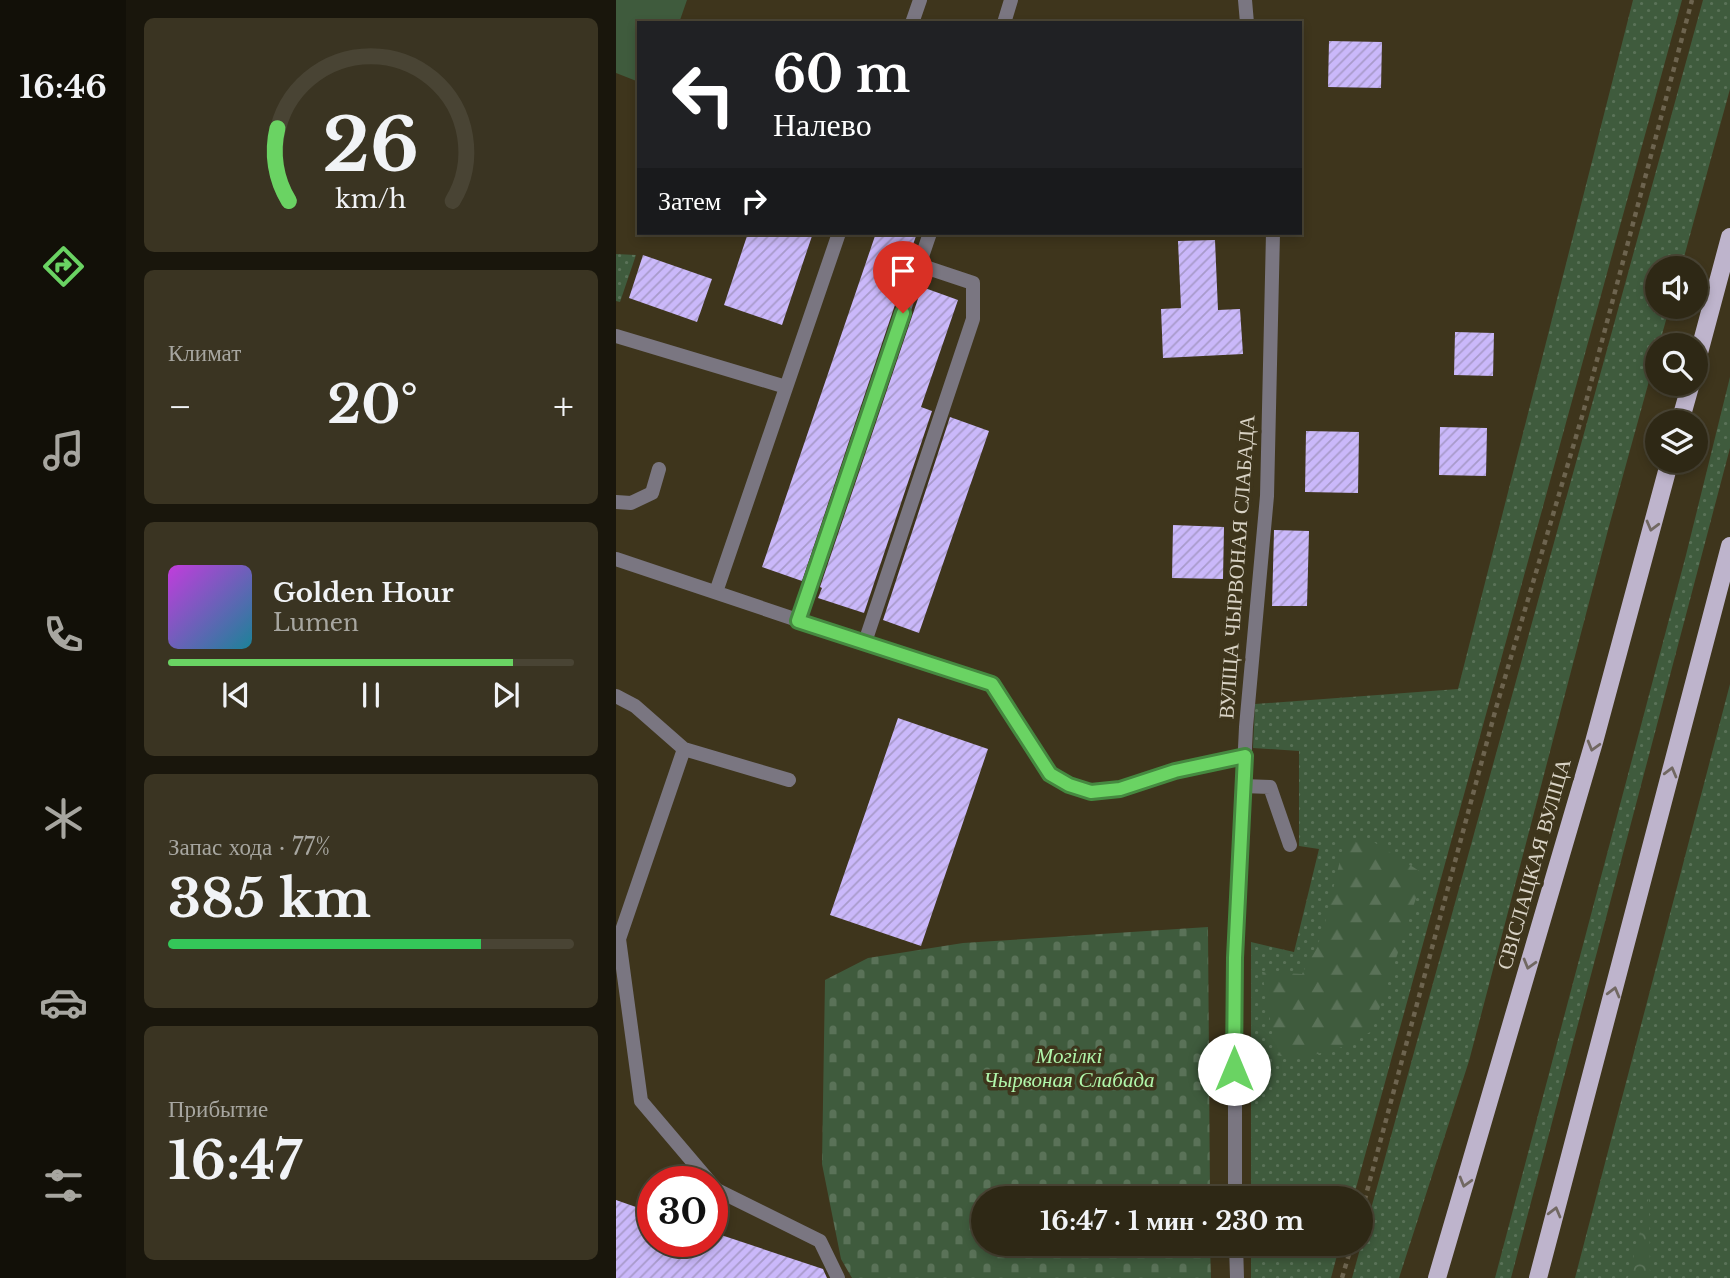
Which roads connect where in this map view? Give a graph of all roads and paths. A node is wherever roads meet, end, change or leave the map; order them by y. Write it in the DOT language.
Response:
graph roads {
  1 [pos="920,0"];
  2 [pos="1011,0"];
  3 [pos="1245,0"];
  4 [pos="1692,0"];
  5 [pos="913,21"];
  6 [pos="1005,21"];
  7 [pos="1247,21"];
  8 [pos="838,235"];
  9 [pos="929,235"];
  10 [pos="1273,235"];
  11 [pos="1730,237"];
  12 [pos="919,265"];
  13 [pos="1704,333"];
  14 [pos="616,336"];
  15 [pos="786,387"];
  16 [pos="659,469"];
  17 [pos="1666,473"];
  18 [pos="616,502"];
  19 [pos="1730,546"];
  20 [pos="616,559"];
  21 [pos="716,592"];
  22 [pos="798,621"];
  23 [pos="865,642"];
  24 [pos="616,696"];
  25 [pos="684,749"];
  26 [pos="1245,756"];
  27 [pos="789,780"];
  28 [pos="1243,786"];
  29 [pos="1290,845"];
  30 [pos="696,1166"];
  31 [pos="1235,1186"];
  32 [pos="1368,1186"];
  33 [pos="728,1195"];
  34 [pos="1236,1256"];
  35 [pos="1348,1256"];
  36 [pos="838,1278"];
  37 [pos="1237,1278"];
  38 [pos="1342,1278"];
  39 [pos="1437,1278"];
  40 [pos="1538,1278"];
  1 -- 5 [label="street"];
  2 -- 6 [label="street"];
  3 -- 7 [label="street"];
  4 -- 32 [label="path"];
  8 -- 15 [label="street"];
  9 -- 12 [label="street"];
  10 -- 26 [label="street, ВУЛІЦА ЧЫРВОНАЯ СЛАБАДА"];
  11 -- 13 [label="main road"];
  12 -- 22 [label="street"];
  12 -- 23 [label="street"];
  14 -- 15 [label="street"];
  15 -- 21 [label="street"];
  16 -- 18 [label="street"];
  17 -- 39 [label="main road, СВІСЛАЦКАЯ ВУЛІЦА, one-way"];
  40 -- 19 [label="main road, one-way"];
  20 -- 21 [label="street"];
  21 -- 22 [label="street"];
  22 -- 23 [label="street"];
  23 -- 26 [label="street"];
  24 -- 25 [label="street"];
  25 -- 27 [label="street"];
  25 -- 30 [label="street"];
  26 -- 28 [label="street, ВУЛІЦА ЧЫРВОНАЯ СЛАБАДА"];
  28 -- 29 [label="street"];
  28 -- 31 [label="street, ВУЛІЦА ЧЫРВОНАЯ СЛАБАДА"];
  33 -- 36 [label="street"];
  34 -- 37 [label="street"];
  35 -- 38 [label="path"];
}
